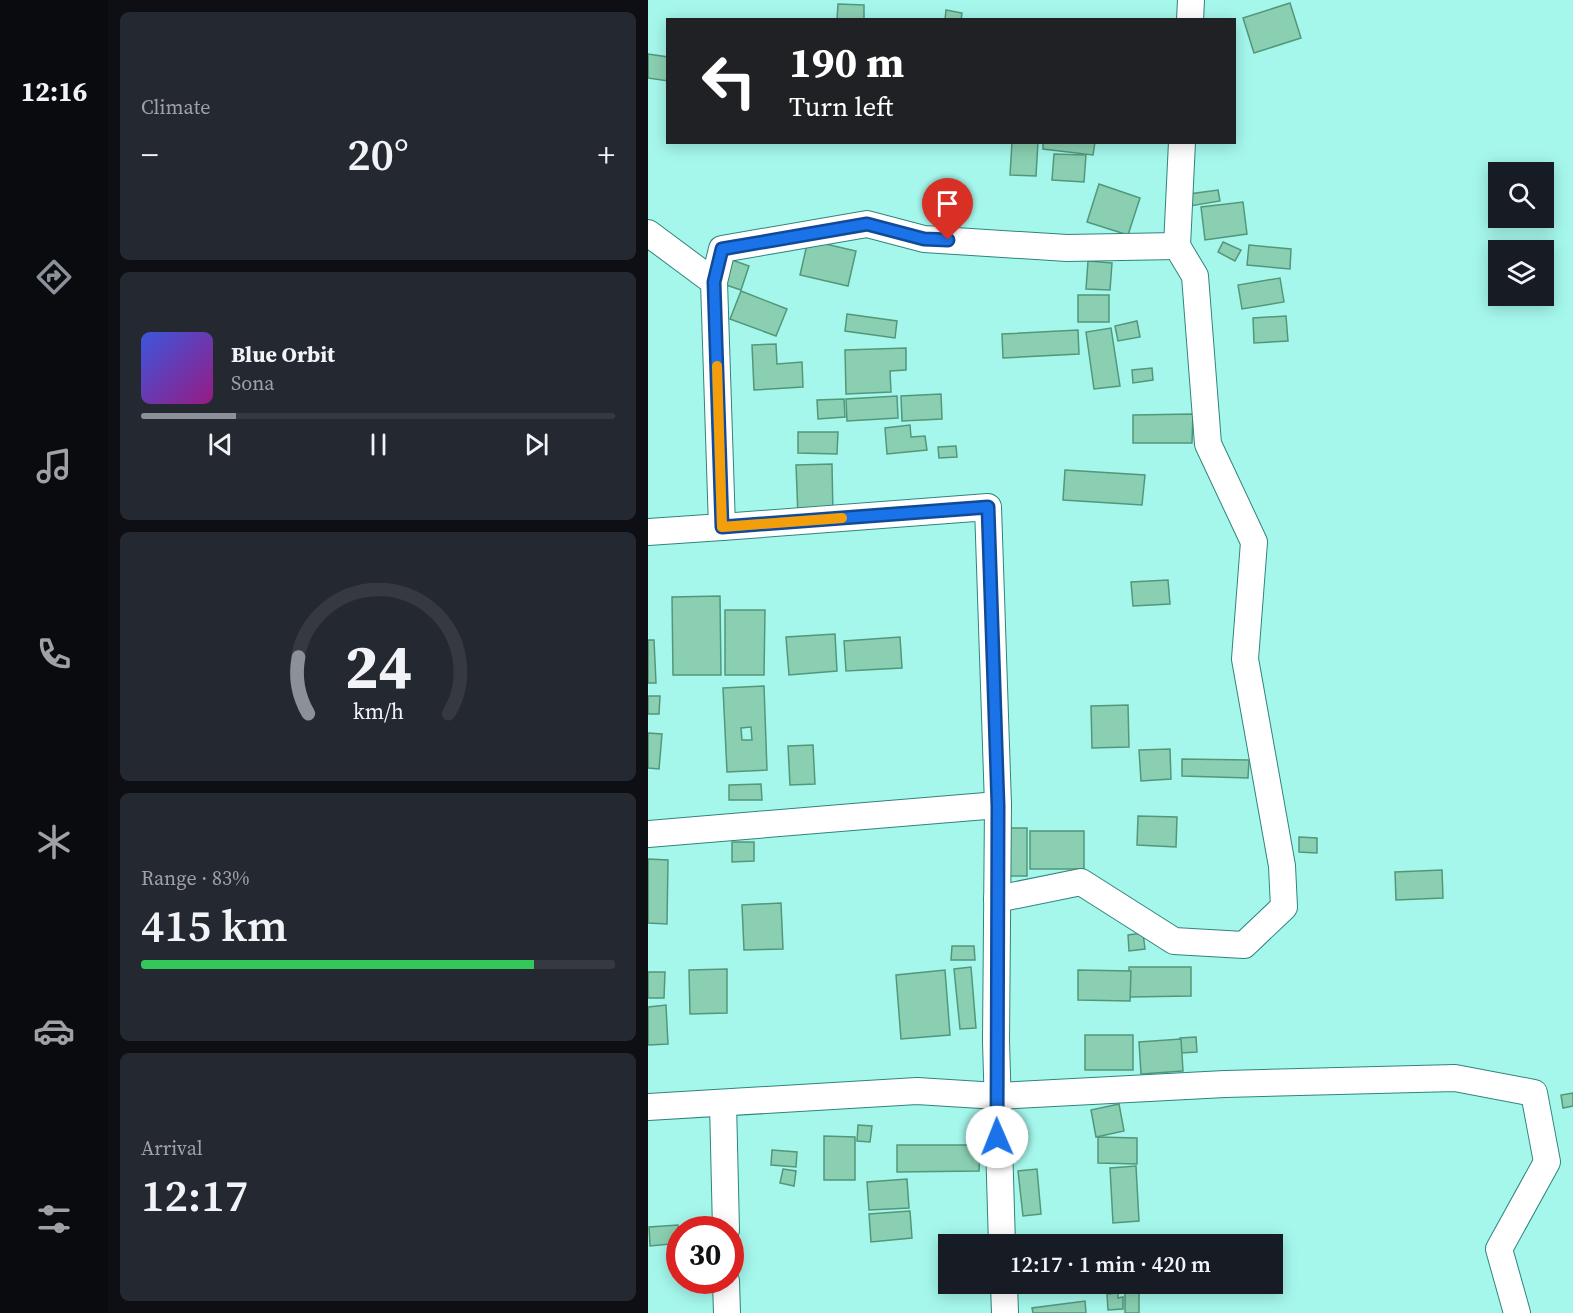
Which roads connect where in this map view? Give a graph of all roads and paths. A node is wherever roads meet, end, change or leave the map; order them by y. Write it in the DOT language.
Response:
graph roads {
  1 [pos="1191,0"];
  2 [pos="1190,18"];
  3 [pos="1182,144"];
  4 [pos="648,233"];
  5 [pos="1177,246"];
  6 [pos="714,282"];
  7 [pos="722,527"];
  8 [pos="648,532"];
  9 [pos="998,806"];
  10 [pos="648,834"];
  11 [pos="997,899"];
  12 [pos="997,1096"];
  13 [pos="723,1103"];
  14 [pos="648,1107"];
  15 [pos="726,1216"];
  16 [pos="1002,1234"];
  17 [pos="726,1294"];
  18 [pos="1004,1294"];
  19 [pos="727,1313"];
  20 [pos="1005,1313"];
  21 [pos="1517,1313"];
  1 -- 2 [label="street"];
  3 -- 5 [label="street"];
  4 -- 6 [label="street"];
  5 -- 6 [label="street"];
  5 -- 11 [label="street"];
  6 -- 7 [label="street"];
  7 -- 8 [label="street"];
  7 -- 9 [label="street"];
  9 -- 10 [label="street"];
  9 -- 11 [label="street"];
  11 -- 12 [label="street"];
  12 -- 13 [label="street"];
  12 -- 16 [label="street"];
  12 -- 21 [label="street"];
  13 -- 14 [label="street"];
  13 -- 15 [label="street"];
  17 -- 19 [label="street"];
  18 -- 20 [label="street"];
}
